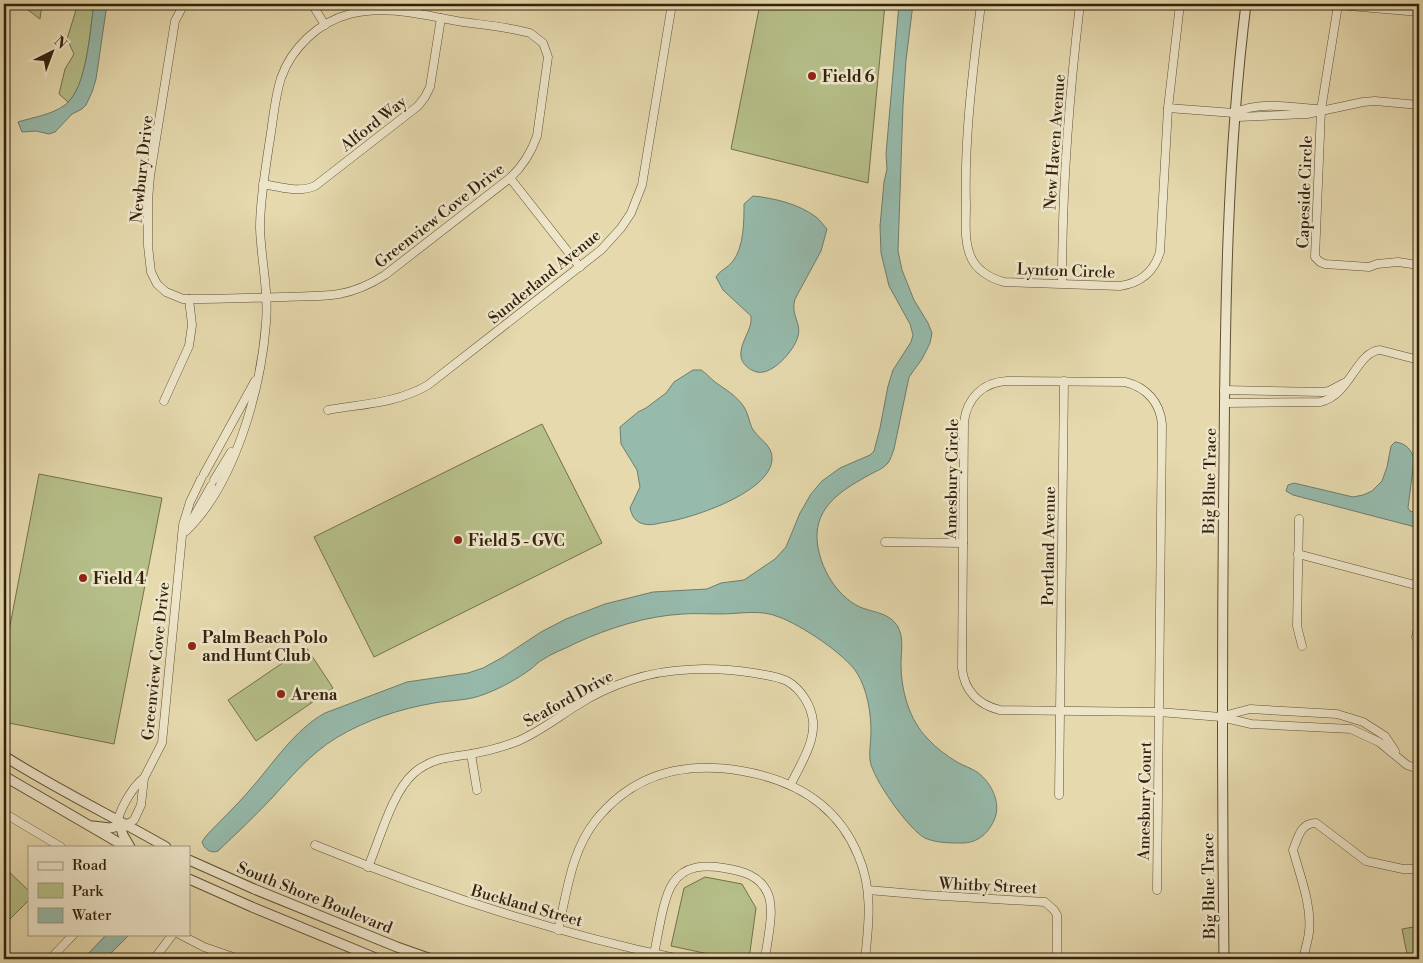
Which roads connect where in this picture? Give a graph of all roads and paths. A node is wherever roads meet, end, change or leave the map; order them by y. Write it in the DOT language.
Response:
graph roads {
  1 [pos="184,4"];
  2 [pos="312,4"];
  3 [pos="672,4"];
  4 [pos="981,4"];
  5 [pos="1080,4"];
  6 [pos="1180,4"];
  7 [pos="1246,4"];
  8 [pos="1419,12"];
  9 [pos="441,18"];
  10 [pos="325,24"];
  11 [pos="1419,105"];
  12 [pos="1168,108"];
  13 [pos="1320,110"];
  14 [pos="1234,113"];
  15 [pos="510,178"];
  16 [pos="263,184"];
  17 [pos="1419,265"];
  18 [pos="580,267"];
  19 [pos="1062,282"];
  20 [pos="267,297"];
  21 [pos="190,300"];
  22 [pos="1419,360"];
  23 [pos="257,377"];
  24 [pos="1064,381"];
  25 [pos="1346,382"];
  26 [pos="1224,390"];
  27 [pos="164,401"];
  28 [pos="1224,403"];
  29 [pos="328,410"];
  30 [pos="243,431"];
  31 [pos="1299,519"];
  32 [pos="186,531"];
  33 [pos="885,542"];
  34 [pos="182,543"];
  35 [pos="963,543"];
  36 [pos="1298,554"];
  37 [pos="1419,586"];
  38 [pos="1419,623"];
  39 [pos="1416,638"];
  40 [pos="1302,646"];
  41 [pos="1060,711"];
  42 [pos="1159,712"];
  43 [pos="1222,716"];
  44 [pos="471,754"];
  45 [pos="4,756"];
  46 [pos="1398,757"];
  47 [pos="1419,769"];
  48 [pos="4,776"];
  49 [pos="144,778"];
  50 [pos="791,784"];
  51 [pos="477,790"];
  52 [pos="1059,795"];
  53 [pos="4,813"];
  54 [pos="122,823"];
  55 [pos="88,826"];
  56 [pos="315,845"];
  57 [pos="59,846"];
  58 [pos="124,846"];
  59 [pos="129,846"];
  60 [pos="164,846"];
  61 [pos="190,860"];
  62 [pos="368,867"];
  63 [pos="1419,868"];
  64 [pos="190,882"];
  65 [pos="868,890"];
  66 [pos="1157,890"];
  67 [pos="558,930"];
  68 [pos="72,936"];
  69 [pos="171,936"];
  70 [pos="183,936"];
  71 [pos="654,954"];
  72 [pos="50,959"];
  73 [pos="154,959"];
  74 [pos="239,959"];
  75 [pos="378,959"];
  76 [pos="431,959"];
  77 [pos="680,959"];
  78 [pos="765,959"];
  79 [pos="865,959"];
  80 [pos="1057,959"];
  81 [pos="1224,959"];
  82 [pos="1303,959"];
  1 -- 21 [label="street, Newbury Drive"];
  2 -- 10 [label="street"];
  3 -- 18 [label="street, Sunderland Avenue"];
  4 -- 19 [label="street, Lynton Circle"];
  5 -- 19 [label="street, New Haven Avenue"];
  6 -- 12 [label="street, Lynton Circle"];
  7 -- 14 [label="street, Big Blue Trace"];
  8 -- 13 [label="street"];
  9 -- 10 [label="street, Greenview Cove Drive"];
  9 -- 15 [label="street, Greenview Cove Drive"];
  9 -- 16 [label="street, Alford Way"];
  10 -- 16 [label="street, Greenview Cove Drive"];
  11 -- 13 [label="street"];
  12 -- 14 [label="street"];
  12 -- 19 [label="street, Lynton Circle"];
  13 -- 14 [label="street"];
  13 -- 17 [label="street, Capeside Circle"];
  14 -- 26 [label="street, Big Blue Trace"];
  15 -- 18 [label="street"];
  15 -- 20 [label="street, Greenview Cove Drive"];
  16 -- 20 [label="street, Greenview Cove Drive"];
  18 -- 29 [label="street, Sunderland Avenue"];
  20 -- 21 [label="street, Newbury Drive"];
  20 -- 23 [label="street, Greenview Cove Drive"];
  21 -- 27 [label="street"];
  22 -- 25 [label="street"];
  23 -- 30 [label="street, Greenview Cove Drive"];
  23 -- 34 [label="street, Greenview Cove Drive"];
  24 -- 35 [label="street, Amesbury Circle"];
  24 -- 41 [label="street, Portland Avenue"];
  24 -- 42 [label="street, Amesbury Circle"];
  25 -- 26 [label="street"];
  25 -- 28 [label="street"];
  26 -- 28 [label="street, Big Blue Trace"];
  28 -- 43 [label="street, Big Blue Trace"];
  30 -- 32 [label="street, Greenview Cove Drive"];
  30 -- 32 [label="street, Greenview Cove Drive"];
  31 -- 36 [label="street"];
  32 -- 34 [label="street, Greenview Cove Drive"];
  33 -- 35 [label="street"];
  34 -- 49 [label="street, Greenview Cove Drive"];
  35 -- 41 [label="street, Amesbury Circle"];
  36 -- 37 [label="street"];
  36 -- 40 [label="street"];
  38 -- 39 [label="street"];
  41 -- 42 [label="street, Amesbury Circle"];
  41 -- 52 [label="street, Portland Avenue"];
  42 -- 43 [label="street, Amesbury Circle"];
  42 -- 66 [label="street, Amesbury Court"];
  43 -- 46 [label="street"];
  43 -- 46 [label="street"];
  43 -- 81 [label="street, Big Blue Trace"];
  44 -- 50 [label="street, Seaford Drive"];
  44 -- 51 [label="street"];
  44 -- 62 [label="street, Seaford Drive"];
  45 -- 54 [label="street"];
  46 -- 47 [label="street"];
  48 -- 55 [label="street"];
  49 -- 54 [label="street, Greenview Cove Drive"];
  49 -- 54 [label="street, Greenview Cove Drive"];
  50 -- 65 [label="street"];
  50 -- 67 [label="street"];
  53 -- 57 [label="street"];
  54 -- 55 [label="street"];
  54 -- 59 [label="street"];
  54 -- 60 [label="street"];
  55 -- 58 [label="street"];
  56 -- 62 [label="street, Buckland Street"];
  61 -- 76 [label="street, South Shore Boulevard"];
  62 -- 67 [label="street, Buckland Street"];
  63 -- 82 [label="street"];
  64 -- 75 [label="street, South Shore Boulevard"];
  65 -- 79 [label="street"];
  65 -- 80 [label="street, Whitby Street"];
  67 -- 71 [label="street, Buckland Street"];
  68 -- 72 [label="street"];
  69 -- 73 [label="street"];
  70 -- 74 [label="street"];
  71 -- 77 [label="street, Buckland Street"];
  71 -- 78 [label="street"];
}
